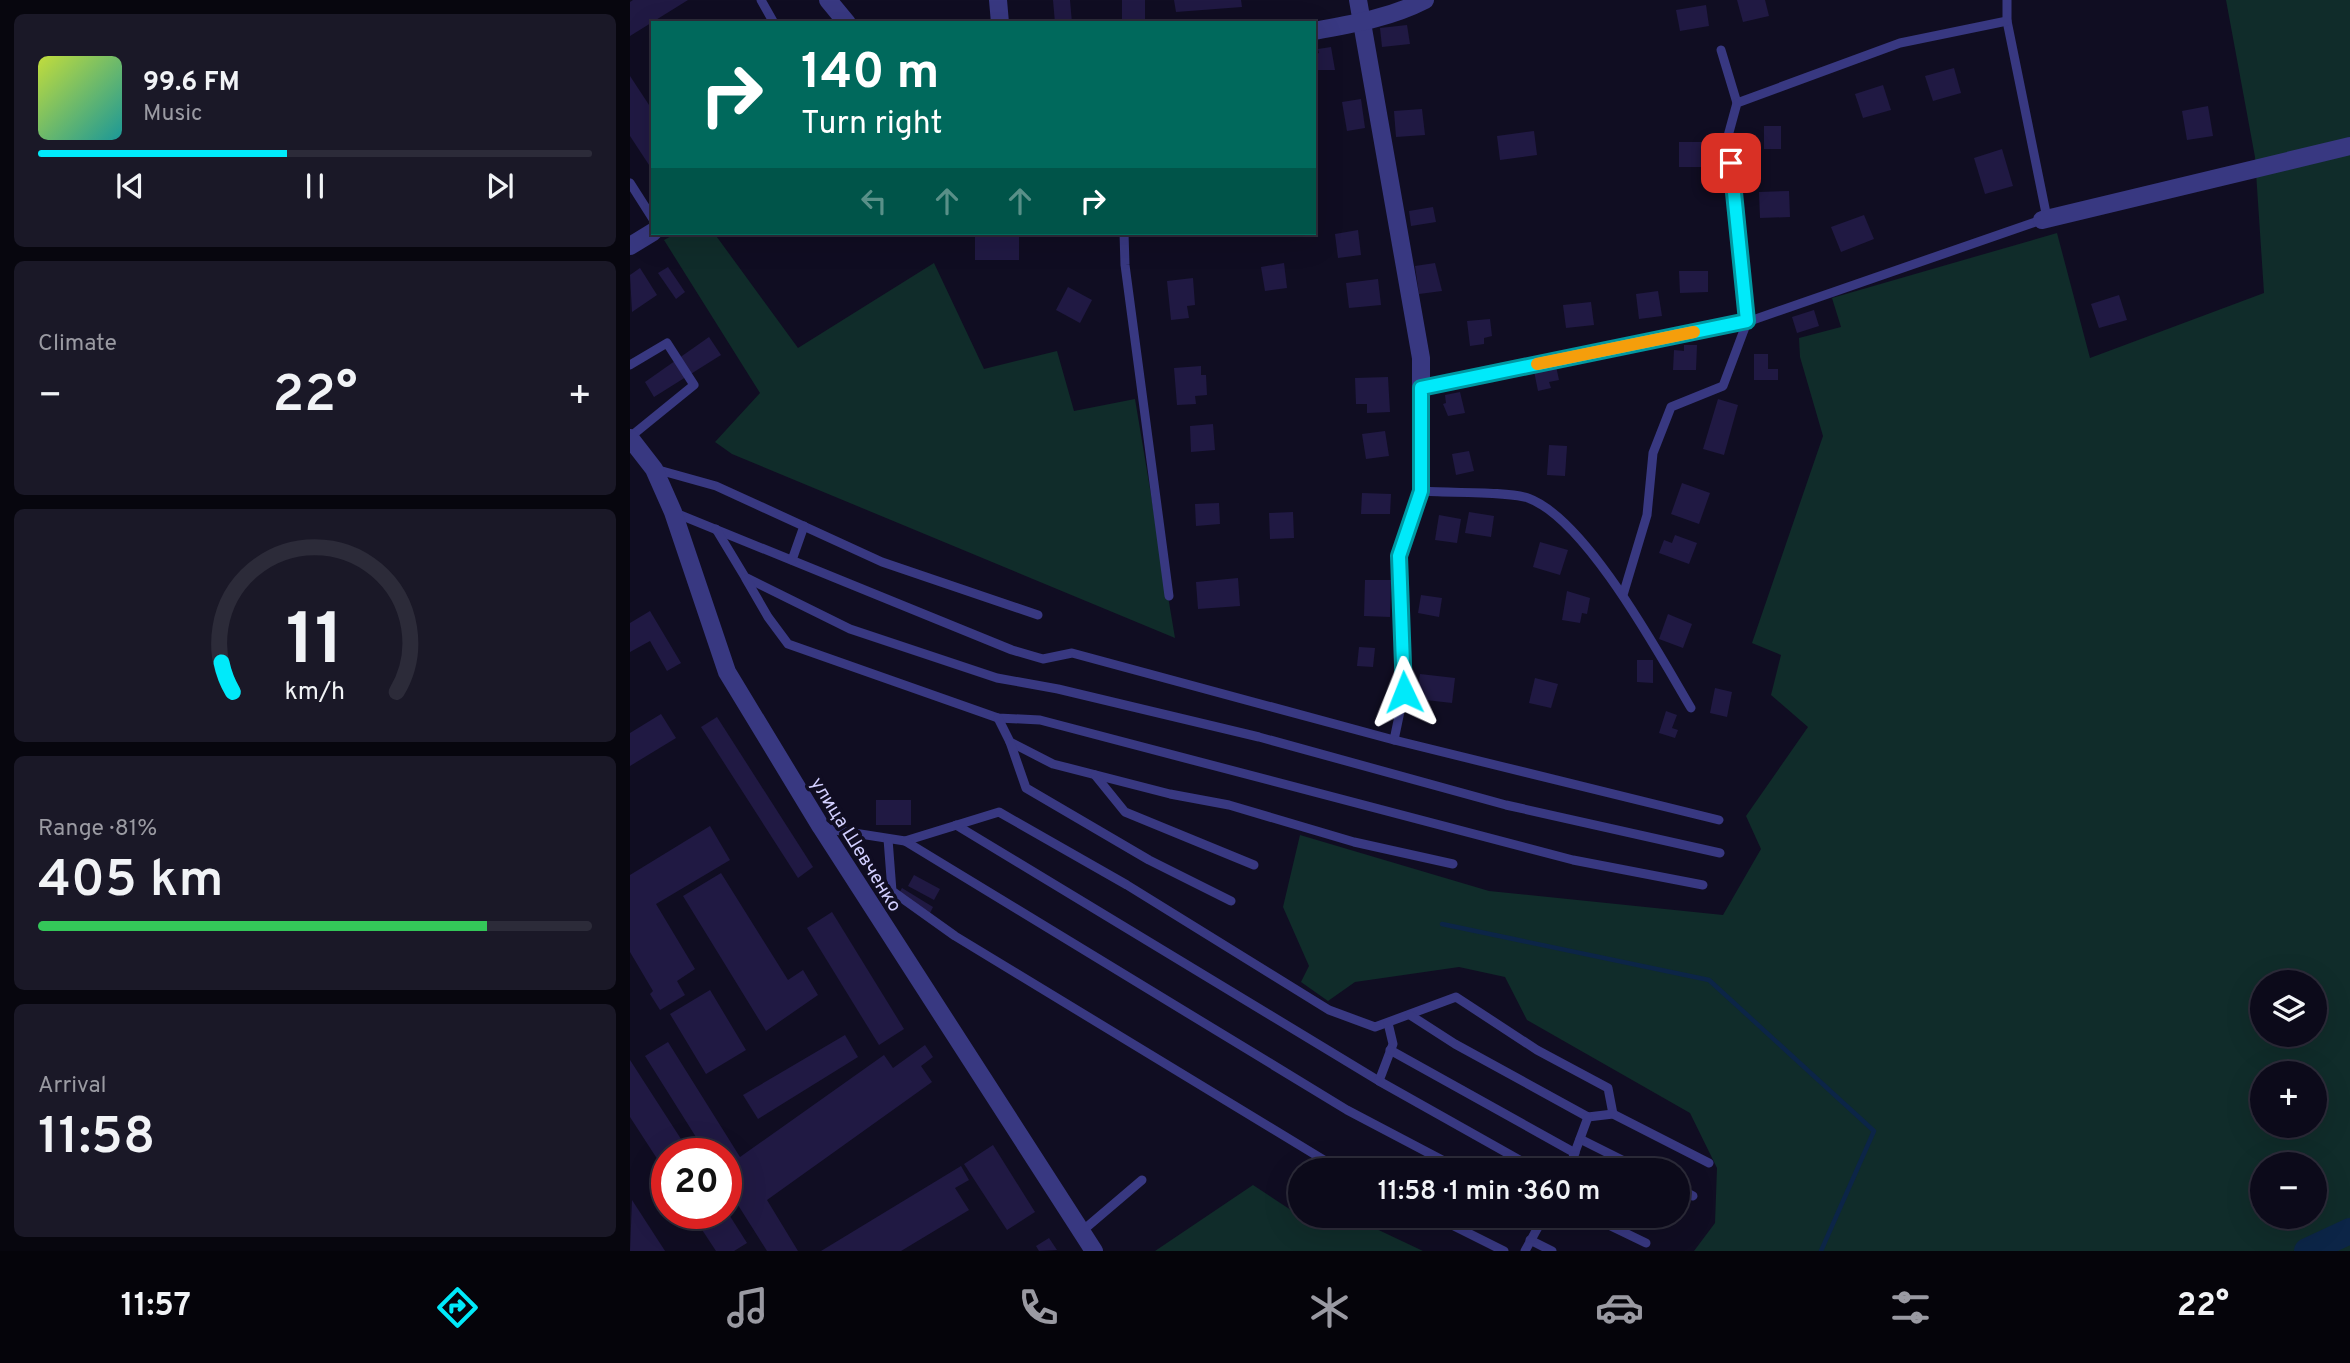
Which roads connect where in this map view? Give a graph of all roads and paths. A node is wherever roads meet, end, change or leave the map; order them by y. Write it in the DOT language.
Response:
graph roads {
  1 [pos="761,0"];
  2 [pos="828,0"];
  3 [pos="998,0"];
  4 [pos="1358,0"];
  5 [pos="1424,0"];
  6 [pos="2007,0"];
  7 [pos="773,21"];
  8 [pos="845,21"];
  9 [pos="1000,21"];
  10 [pos="2007,21"];
  11 [pos="1362,23"];
  12 [pos="1316,31"];
  13 [pos="1720,50"];
  14 [pos="1737,103"];
  15 [pos="2350,146"];
  16 [pos="630,183"];
  17 [pos="651,216"];
  18 [pos="2042,220"];
  19 [pos="651,233"];
  20 [pos="1124,235"];
  21 [pos="630,246"];
  22 [pos="1747,321"];
  23 [pos="630,365"];
  24 [pos="1421,388"];
  25 [pos="630,438"];
  26 [pos="654,469"];
  27 [pos="1421,491"];
  28 [pos="673,512"];
  29 [pos="804,526"];
  30 [pos="716,529"];
  31 [pos="792,560"];
  32 [pos="745,577"];
  33 [pos="1623,595"];
  34 [pos="1169,596"];
  35 [pos="1038,615"];
  36 [pos="1691,708"];
  37 [pos="998,718"];
  38 [pos="1394,740"];
  39 [pos="1010,742"];
  40 [pos="1094,775"];
  41 [pos="1719,820"];
  42 [pos="956,825"];
  43 [pos="821,827"];
  44 [pos="888,839"];
  45 [pos="905,841"];
  46 [pos="1720,853"];
  47 [pos="1453,864"];
  48 [pos="1254,865"];
  49 [pos="1703,885"];
  50 [pos="1231,901"];
  51 [pos="1410,1015"];
  52 [pos="1388,1023"];
  53 [pos="1390,1050"];
  54 [pos="1379,1081"];
  55 [pos="1613,1114"];
  56 [pos="1588,1117"];
  57 [pos="1580,1139"];
  58 [pos="1575,1153"];
  59 [pos="1321,1158"];
  60 [pos="1438,1158"];
  61 [pos="1516,1158"];
  62 [pos="1574,1158"];
  63 [pos="1618,1158"];
  64 [pos="1709,1163"];
  65 [pos="1142,1180"];
  66 [pos="1690,1194"];
  67 [pos="1693,1196"];
  68 [pos="1458,1228"];
  69 [pos="1538,1228"];
  70 [pos="1615,1228"];
  71 [pos="1081,1232"];
  72 [pos="1531,1240"];
  73 [pos="1646,1243"];
  74 [pos="1094,1251"];
  75 [pos="1504,1251"];
  76 [pos="1525,1251"];
  77 [pos="1552,1251"];
  1 -- 7 [label="lane"];
  2 -- 8 [label="street"];
  3 -- 9 [label="street"];
  4 -- 11 [label="street"];
  5 -- 11 [label="street"];
  6 -- 10 [label="lane"];
  10 -- 14 [label="lane"];
  10 -- 18 [label="lane"];
  11 -- 12 [label="street"];
  11 -- 24 [label="street"];
  13 -- 14 [label="lane"];
  14 -- 22 [label="lane"];
  15 -- 18 [label="street"];
  16 -- 17 [label="lane"];
  18 -- 22 [label="lane"];
  19 -- 21 [label="street"];
  20 -- 34 [label="lane"];
  22 -- 24 [label="lane"];
  22 -- 33 [label="lane"];
  23 -- 25 [label="lane"];
  24 -- 27 [label="street"];
  25 -- 26 [label="street, улица Шевченко"];
  26 -- 28 [label="street, улица Шевченко"];
  26 -- 29 [label="lane"];
  27 -- 33 [label="lane"];
  27 -- 38 [label="lane"];
  28 -- 30 [label="lane"];
  28 -- 43 [label="street, улица Шевченко"];
  29 -- 31 [label="lane"];
  29 -- 35 [label="lane"];
  30 -- 31 [label="lane"];
  30 -- 32 [label="lane"];
  31 -- 38 [label="lane"];
  32 -- 37 [label="lane"];
  32 -- 46 [label="lane"];
  33 -- 36 [label="lane"];
  37 -- 39 [label="lane"];
  37 -- 49 [label="lane"];
  38 -- 41 [label="lane"];
  39 -- 40 [label="lane"];
  39 -- 50 [label="lane"];
  40 -- 47 [label="lane"];
  40 -- 48 [label="lane"];
  42 -- 45 [label="lane"];
  42 -- 52 [label="lane"];
  42 -- 54 [label="lane"];
  43 -- 44 [label="lane"];
  43 -- 71 [label="street, улица Шевченко"];
  44 -- 45 [label="lane"];
  44 -- 59 [label="lane"];
  45 -- 60 [label="lane"];
  51 -- 52 [label="lane"];
  51 -- 55 [label="lane"];
  51 -- 56 [label="lane"];
  52 -- 53 [label="lane"];
  53 -- 54 [label="lane"];
  53 -- 58 [label="lane"];
  54 -- 61 [label="lane"];
  55 -- 56 [label="lane"];
  55 -- 64 [label="lane"];
  56 -- 57 [label="lane"];
  57 -- 58 [label="lane"];
  57 -- 63 [label="lane"];
  58 -- 62 [label="lane"];
  65 -- 71 [label="lane"];
  66 -- 67 [label="lane"];
  68 -- 75 [label="lane"];
  69 -- 72 [label="lane"];
  70 -- 73 [label="lane"];
  71 -- 74 [label="street, улица Шевченко"];
  72 -- 76 [label="lane"];
  72 -- 77 [label="lane"];
}
